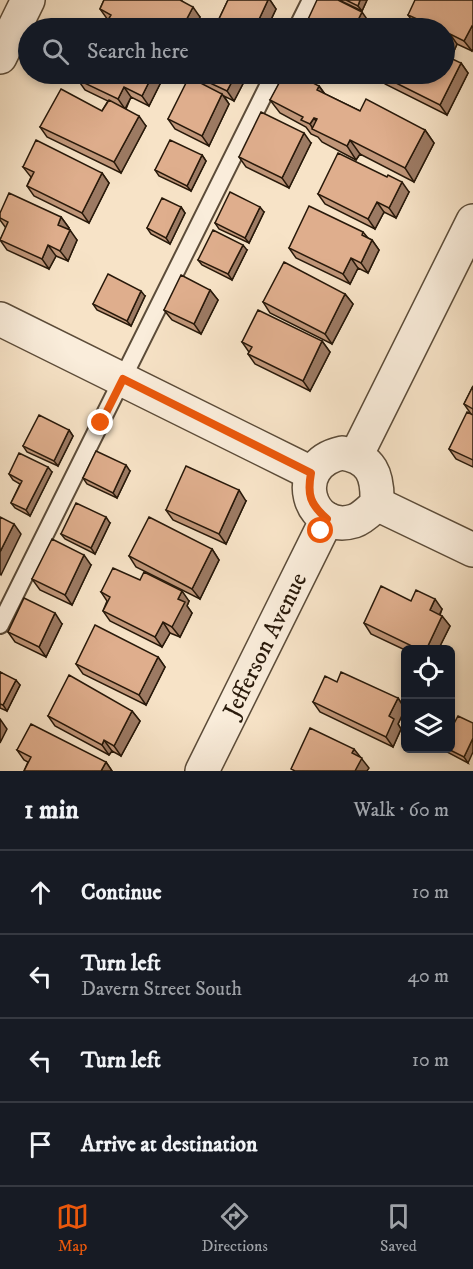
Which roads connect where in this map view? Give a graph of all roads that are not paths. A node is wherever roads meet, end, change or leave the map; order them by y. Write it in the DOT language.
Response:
graph roads {
  1 [pos="28,0"];
  2 [pos="311,0"];
  3 [pos="19,18"];
  4 [pos="302,18"];
  5 [pos="18,20"];
  6 [pos="0,57"];
  7 [pos="269,84"];
  8 [pos="473,221"];
  9 [pos="0,319"];
  10 [pos="123,379"];
  11 [pos="357,456"];
  12 [pos="311,473"];
  13 [pos="376,504"];
  14 [pos="327,519"];
  15 [pos="473,550"];
  16 [pos="0,625"];
  17 [pos="202,771"];
  1 -- 3 [label="street"];
  2 -- 4 [label="lane"];
  5 -- 6 [label="street"];
  7 -- 10 [label="lane"];
  8 -- 11 [label="street"];
  9 -- 10 [label="street"];
  10 -- 12 [label="street"];
  10 -- 16 [label="lane"];
  11 -- 12 [label="street"];
  11 -- 13 [label="street"];
  12 -- 14 [label="street"];
  13 -- 14 [label="street"];
  13 -- 15 [label="street"];
  14 -- 17 [label="street, Jefferson Avenue"];
}
